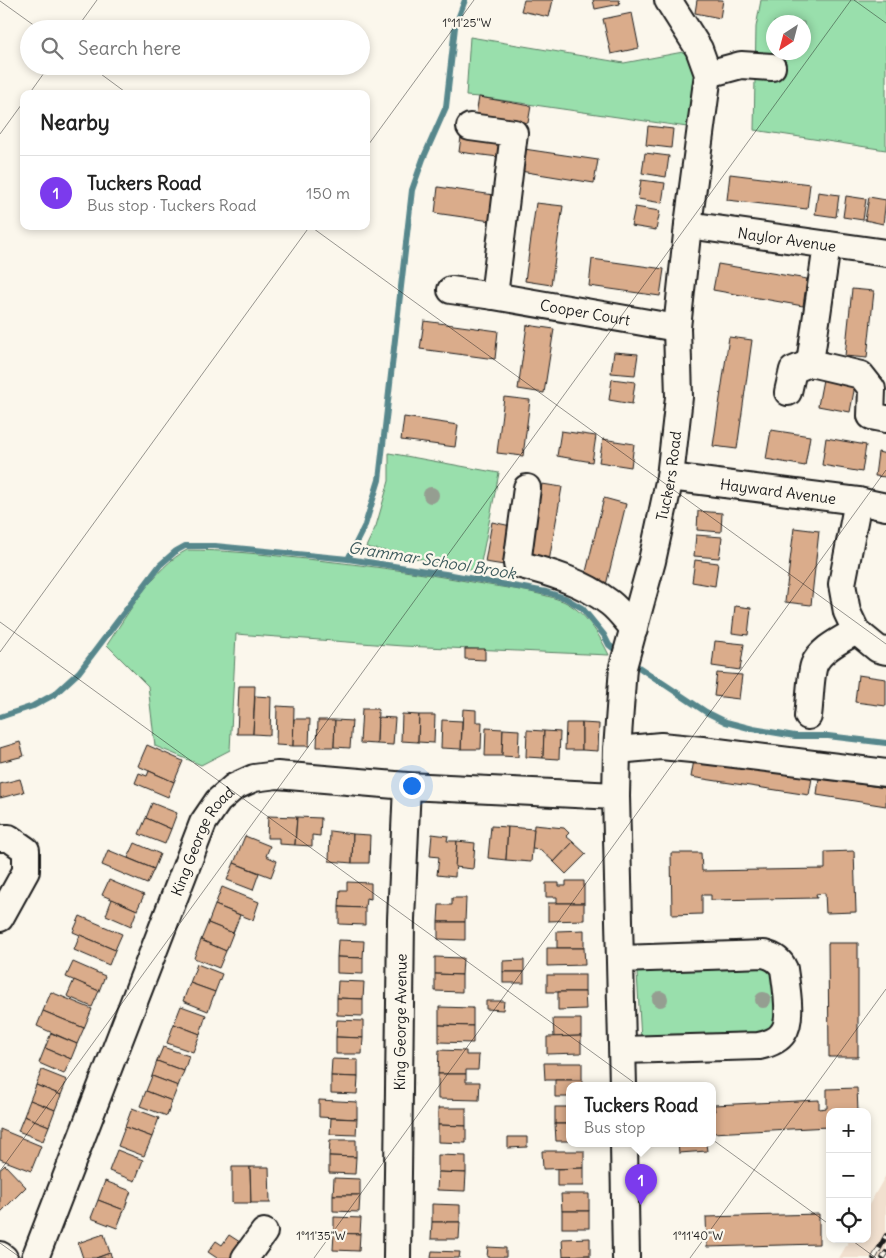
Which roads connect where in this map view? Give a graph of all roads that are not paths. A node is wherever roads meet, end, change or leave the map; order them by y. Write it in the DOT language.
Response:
graph roads {
  1 [pos="668,0"];
  2 [pos="772,67"];
  3 [pos="708,74"];
  4 [pos="470,127"];
  5 [pos="688,225"];
  6 [pos="827,245"];
  7 [pos="886,253"];
  8 [pos="451,290"];
  9 [pos="494,296"];
  10 [pos="677,328"];
  11 [pos="810,363"];
  12 [pos="788,392"];
  13 [pos="886,419"];
  14 [pos="670,477"];
  15 [pos="528,488"];
  16 [pos="858,501"];
  17 [pos="886,507"];
  18 [pos="856,631"];
  19 [pos="629,648"];
  20 [pos="886,651"];
  21 [pos="808,716"];
  22 [pos="617,750"];
  23 [pos="886,774"];
  24 [pos="407,786"];
  25 [pos="616,796"];
  26 [pos="0,838"];
  27 [pos="0,918"];
  28 [pos="621,959"];
  29 [pos="623,1050"];
  30 [pos="623,1082"];
  31 [pos="624,1147"];
  32 [pos="264,1232"];
  33 [pos="0,1255"];
  34 [pos="4,1258"];
  35 [pos="35,1258"];
  36 [pos="245,1258"];
  37 [pos="397,1258"];
  38 [pos="626,1258"];
  1 -- 3 [label="street, Tuckers Road"];
  2 -- 3 [label="street"];
  3 -- 5 [label="street, Tuckers Road"];
  4 -- 9 [label="street"];
  5 -- 6 [label="street, Naylor Avenue"];
  5 -- 10 [label="street, Tuckers Road"];
  6 -- 7 [label="street, Naylor Avenue"];
  6 -- 11 [label="street"];
  8 -- 9 [label="street, Cooper Court"];
  9 -- 10 [label="street, Cooper Court"];
  10 -- 14 [label="street, Tuckers Road"];
  11 -- 12 [label="street"];
  11 -- 13 [label="street"];
  14 -- 16 [label="street, Hayward Avenue"];
  14 -- 19 [label="street, Tuckers Road"];
  15 -- 19 [label="street"];
  16 -- 17 [label="street, Hayward Avenue"];
  16 -- 18 [label="street"];
  18 -- 20 [label="street"];
  18 -- 21 [label="street"];
  19 -- 22 [label="street, Tuckers Road"];
  22 -- 23 [label="street"];
  22 -- 25 [label="street, Tuckers Road"];
  24 -- 25 [label="street, King George Road"];
  24 -- 35 [label="street, King George Road"];
  24 -- 37 [label="street, King George Avenue"];
  25 -- 28 [label="street, Tuckers Road"];
  26 -- 27 [label="street"];
  28 -- 29 [label="street, Tuckers Road"];
  28 -- 29 [label="street"];
  29 -- 30 [label="street, Tuckers Road"];
  31 -- 38 [label="street"];
  32 -- 36 [label="street"];
  33 -- 34 [label="street"];
}
